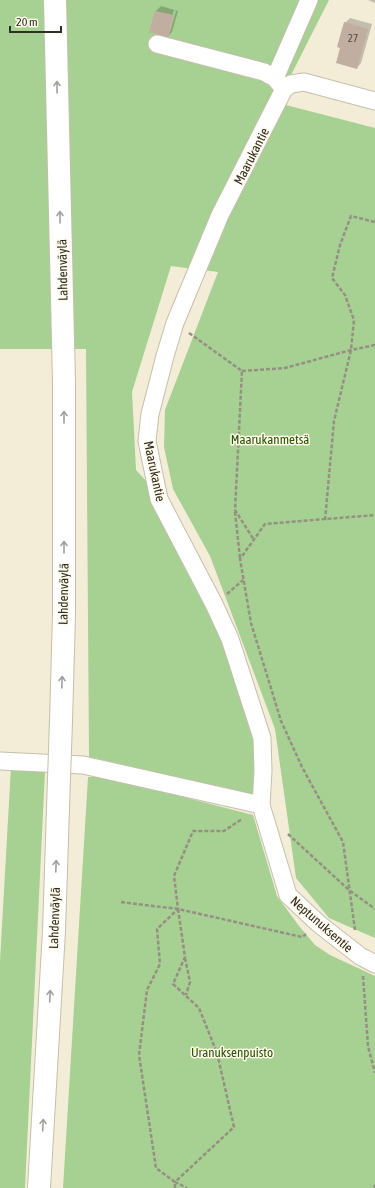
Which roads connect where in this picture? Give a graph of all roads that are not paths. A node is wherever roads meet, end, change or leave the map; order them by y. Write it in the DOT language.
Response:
graph roads {
  1 [pos="55,0"];
  2 [pos="309,0"];
  3 [pos="157,44"];
  4 [pos="280,84"];
  5 [pos="375,101"];
  6 [pos="0,761"];
  7 [pos="261,805"];
  8 [pos="375,964"];
  9 [pos="40,1188"];
  9 -- 1 [label="highway, Lahdenväylä, one-way, bridge"];
  2 -- 4 [label="street, Maarukantie"];
  3 -- 4 [label="street"];
  4 -- 5 [label="street"];
  4 -- 7 [label="street, Maarukantie"];
  6 -- 7 [label="street"];
  7 -- 8 [label="street, Neptunuksentie"];
}
